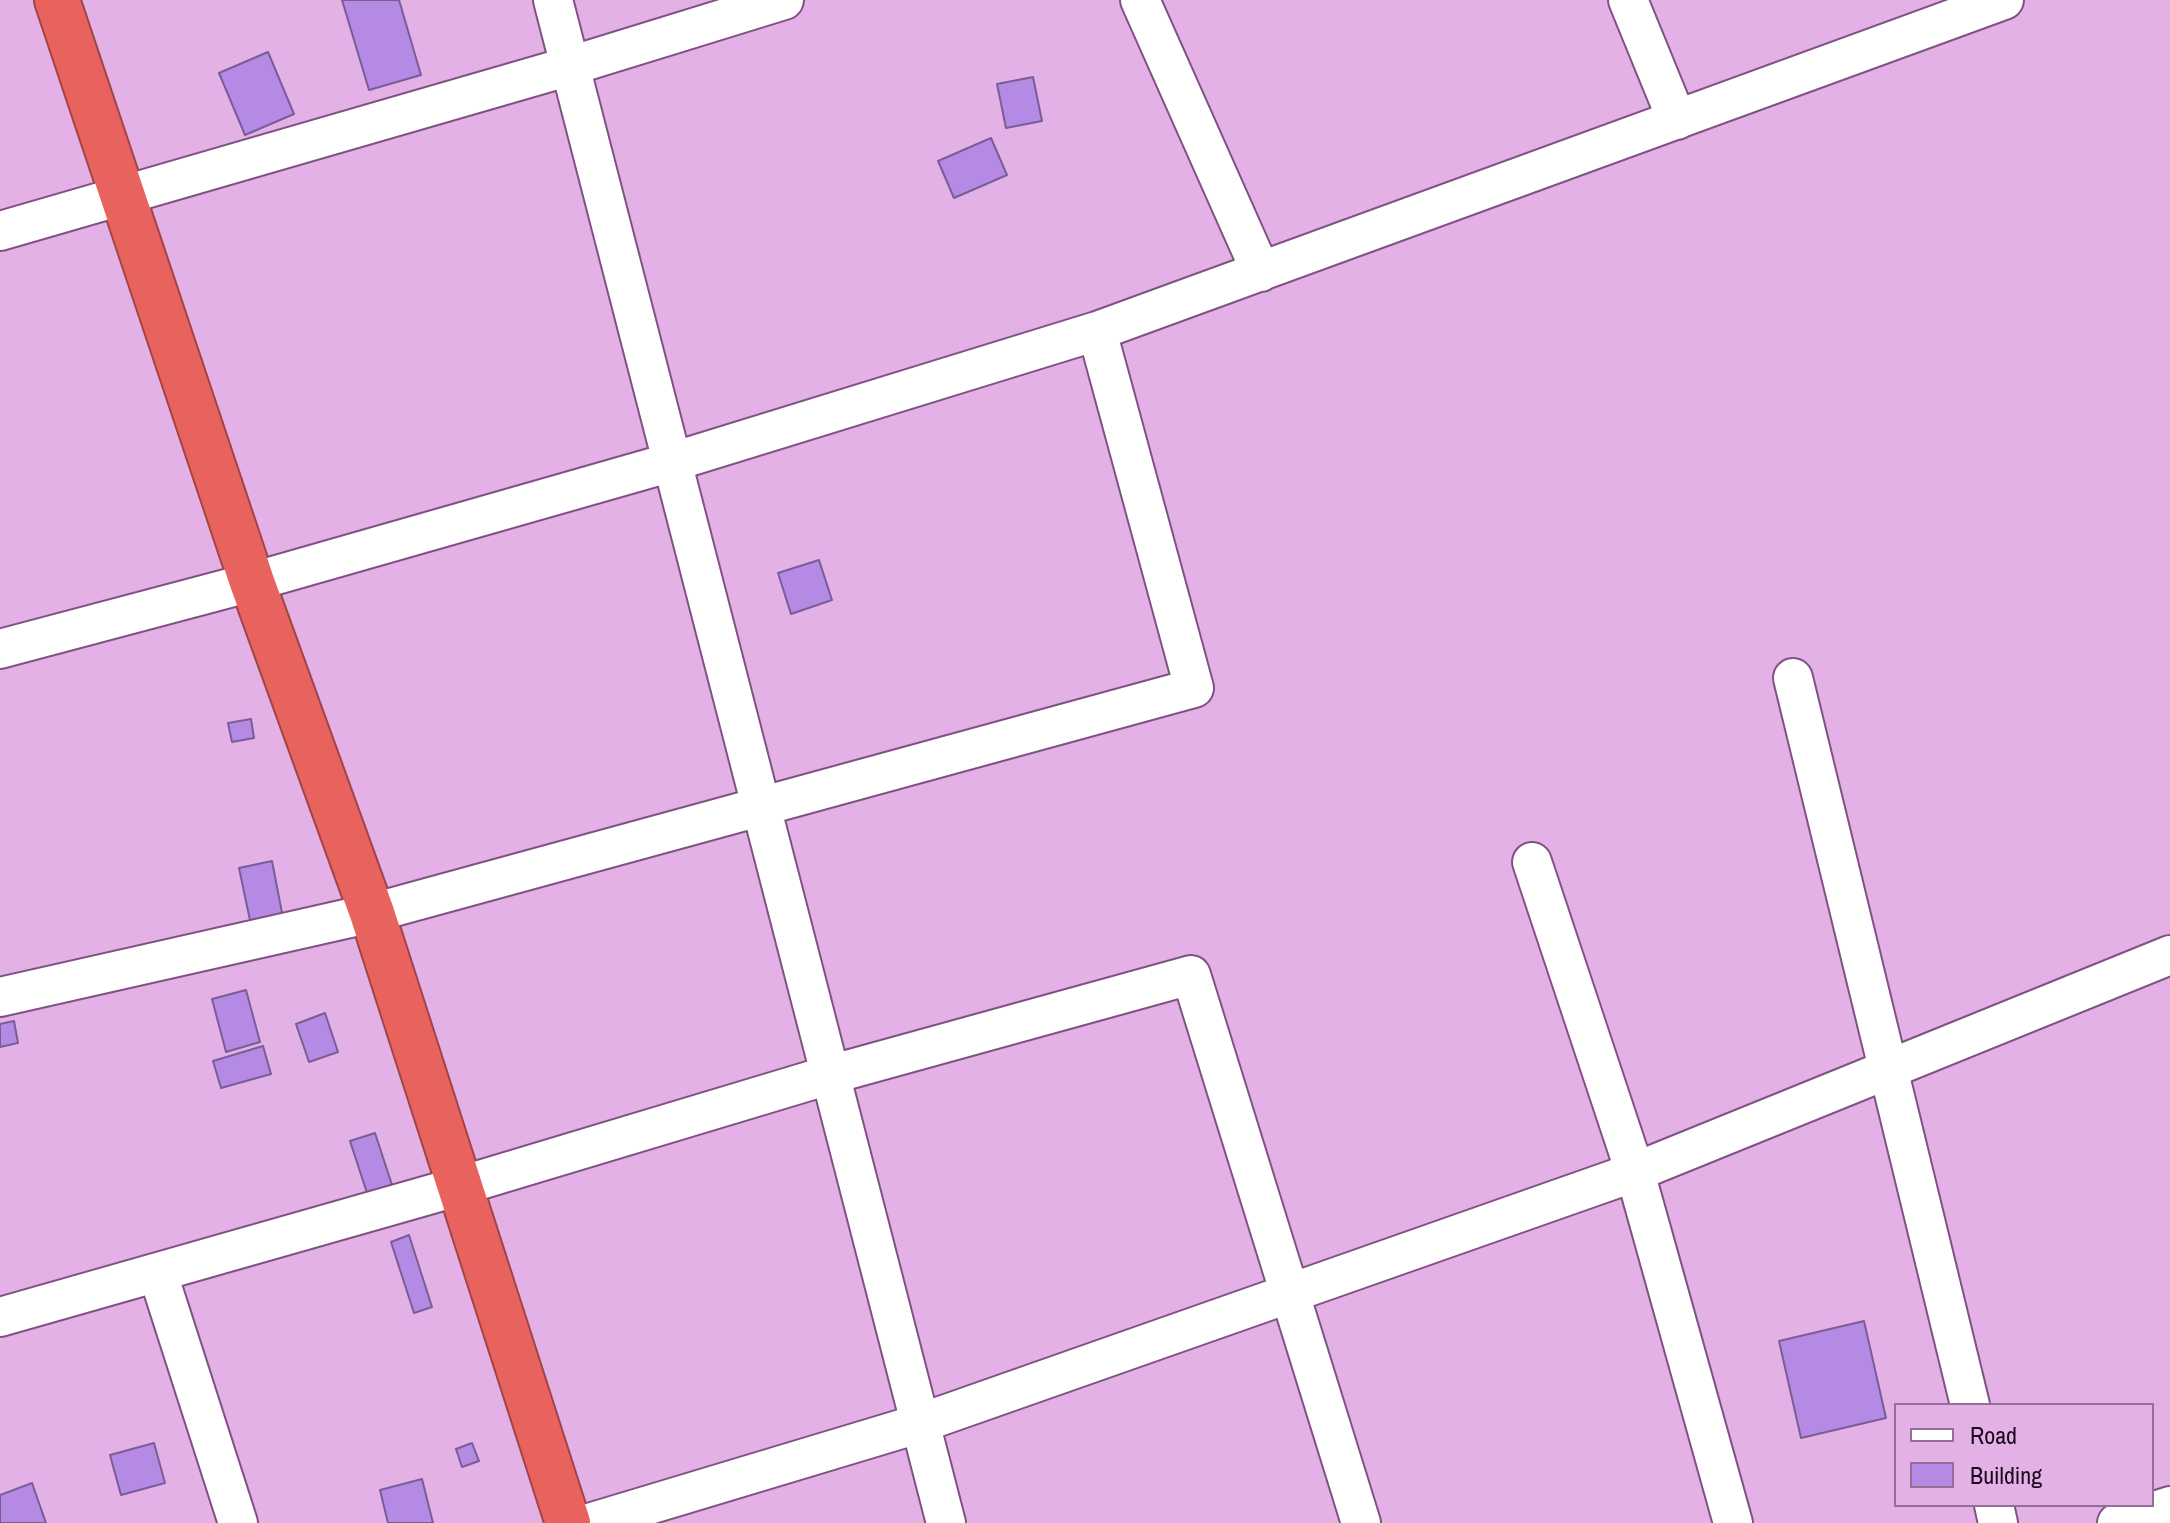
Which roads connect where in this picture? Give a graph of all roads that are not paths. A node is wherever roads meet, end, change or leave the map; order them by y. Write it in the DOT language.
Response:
graph roads {
  1 [pos="57,0"];
  2 [pos="553,0"];
  3 [pos="784,0"];
  4 [pos="1140,0"];
  5 [pos="1628,0"];
  6 [pos="2004,0"];
  7 [pos="570,66"];
  8 [pos="1677,120"];
  9 [pos="124,195"];
  10 [pos="0,231"];
  11 [pos="1261,272"];
  12 [pos="1097,331"];
  13 [pos="672,462"];
  14 [pos="252,582"];
  15 [pos="0,649"];
  16 [pos="1793,678"];
  17 [pos="760,807"];
  18 [pos="1532,862"];
  19 [pos="372,913"];
  20 [pos="2170,955"];
  21 [pos="0,997"];
  22 [pos="1888,1070"];
  23 [pos="829,1075"];
  24 [pos="1635,1172"];
  25 [pos="460,1186"];
  26 [pos="158,1274"];
  27 [pos="1290,1294"];
  28 [pos="0,1317"];
  29 [pos="1970,1403"];
  30 [pos="918,1424"];
  31 [pos="2170,1506"];
  32 [pos="238,1523"];
  33 [pos="568,1523"];
  34 [pos="589,1523"];
  35 [pos="946,1523"];
  36 [pos="1361,1523"];
  37 [pos="1733,1523"];
  38 [pos="2117,1523"];
  1 -- 9 [label="highway"];
  2 -- 7 [label="street"];
  3 -- 7 [label="street"];
  4 -- 11 [label="street"];
  5 -- 8 [label="street"];
  6 -- 8 [label="street"];
  7 -- 9 [label="street"];
  7 -- 13 [label="street"];
  8 -- 11 [label="street"];
  9 -- 10 [label="street"];
  9 -- 14 [label="highway"];
  11 -- 12 [label="street"];
  12 -- 13 [label="street"];
  12 -- 17 [label="street"];
  13 -- 14 [label="street"];
  13 -- 17 [label="street"];
  14 -- 15 [label="street"];
  14 -- 19 [label="highway"];
  16 -- 22 [label="street"];
  17 -- 19 [label="street"];
  17 -- 23 [label="street"];
  18 -- 24 [label="street"];
  19 -- 21 [label="street"];
  19 -- 25 [label="highway"];
  20 -- 22 [label="street"];
  22 -- 24 [label="street"];
  22 -- 29 [label="street"];
  23 -- 25 [label="street"];
  23 -- 27 [label="street"];
  23 -- 30 [label="street"];
  24 -- 27 [label="street"];
  24 -- 37 [label="street"];
  25 -- 26 [label="street"];
  25 -- 33 [label="highway"];
  26 -- 28 [label="street"];
  26 -- 32 [label="street"];
  27 -- 30 [label="street"];
  27 -- 36 [label="street"];
  30 -- 34 [label="street"];
  30 -- 35 [label="street"];
  31 -- 38 [label="street"];
}
